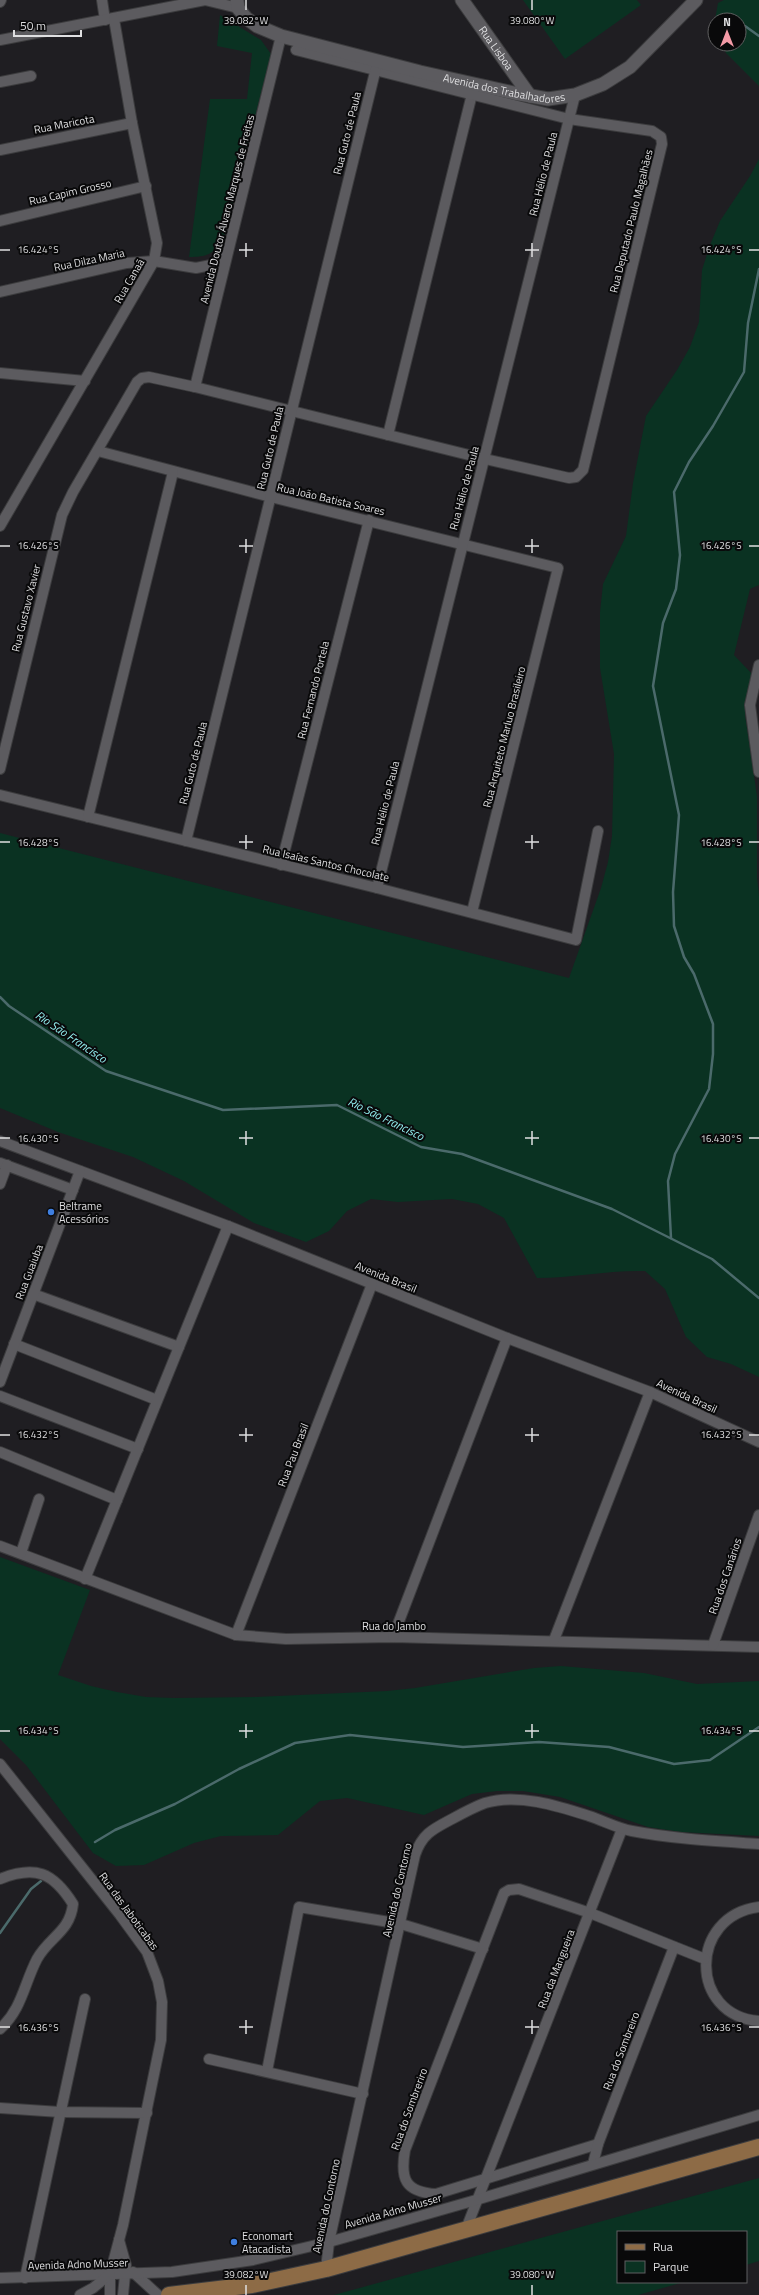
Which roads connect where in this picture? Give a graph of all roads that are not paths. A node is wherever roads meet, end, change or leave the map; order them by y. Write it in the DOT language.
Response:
graph roads {
  1 [pos="102,0"];
  2 [pos="205,0"];
  3 [pos="462,0"];
  4 [pos="696,0"];
  5 [pos="238,4"];
  6 [pos="110,19"];
  7 [pos="281,36"];
  8 [pos="0,40"];
  9 [pos="296,50"];
  10 [pos="377,65"];
  11 [pos="31,76"];
  12 [pos="0,82"];
  13 [pos="474,88"];
  14 [pos="575,95"];
  15 [pos="530,96"];
  16 [pos="569,119"];
  17 [pos="132,123"];
  18 [pos="0,150"];
  19 [pos="146,186"];
  20 [pos="0,221"];
  21 [pos="227,254"];
  22 [pos="154,261"];
  23 [pos="0,292"];
  24 [pos="0,373"];
  25 [pos="85,381"];
  26 [pos="195,387"];
  27 [pos="291,410"];
  28 [pos="388,435"];
  29 [pos="98,451"];
  30 [pos="485,459"];
  31 [pos="173,472"];
  32 [pos="271,497"];
  33 [pos="369,520"];
  34 [pos="0,526"];
  35 [pos="462,544"];
  36 [pos="558,568"];
  37 [pos="759,665"];
  38 [pos="0,769"];
  39 [pos="759,772"];
  40 [pos="0,795"];
  41 [pos="88,817"];
  42 [pos="598,831"];
  43 [pos="186,841"];
  44 [pos="282,865"];
  45 [pos="377,888"];
  46 [pos="472,912"];
  47 [pos="0,1141"];
  48 [pos="4,1164"];
  49 [pos="80,1171"];
  50 [pos="0,1184"];
  51 [pos="73,1190"];
  52 [pos="228,1226"];
  53 [pos="372,1284"];
  54 [pos="33,1294"];
  55 [pos="508,1338"];
  56 [pos="14,1344"];
  57 [pos="179,1347"];
  58 [pos="0,1382"];
  59 [pos="650,1392"];
  60 [pos="0,1396"];
  61 [pos="157,1400"];
  62 [pos="759,1442"];
  63 [pos="138,1449"];
  64 [pos="0,1452"];
  65 [pos="39,1499"];
  66 [pos="117,1500"];
  67 [pos="759,1515"];
  68 [pos="0,1546"];
  69 [pos="21,1553"];
  70 [pos="85,1579"];
  71 [pos="236,1635"];
  72 [pos="393,1637"];
  73 [pos="554,1640"];
  74 [pos="713,1646"];
  75 [pos="759,1647"];
  76 [pos="0,1764"];
  77 [pos="622,1829"];
  78 [pos="759,1844"];
  79 [pos="0,1879"];
  80 [pos="759,1907"];
  81 [pos="590,1913"];
  82 [pos="401,1924"];
  83 [pos="674,1947"];
  84 [pos="484,1949"];
  85 [pos="705,1959"];
  86 [pos="85,1999"];
  87 [pos="759,2021"];
  88 [pos="0,2029"];
  89 [pos="209,2059"];
  90 [pos="267,2071"];
  91 [pos="363,2094"];
  92 [pos="0,2108"];
  93 [pos="60,2112"];
  94 [pos="147,2113"];
  95 [pos="759,2115"];
  96 [pos="598,2144"];
  97 [pos="758,2147"];
  98 [pos="593,2164"];
  99 [pos="486,2179"];
  100 [pos="476,2200"];
  101 [pos="466,2229"];
  102 [pos="119,2240"];
  103 [pos="329,2242"];
  104 [pos="326,2268"];
  105 [pos="110,2274"];
  106 [pos="131,2274"];
  107 [pos="0,2278"];
  108 [pos="25,2278"];
  109 [pos="80,2295"];
  110 [pos="110,2295"];
  111 [pos="123,2295"];
  112 [pos="158,2295"];
  113 [pos="169,2295"];
  1 -- 6 [label="street, Rua Canaã"];
  2 -- 5 [label="street"];
  2 -- 6 [label="street"];
  3 -- 15 [label="street, Rua Lisboa"];
  4 -- 14 [label="street, Avenida dos Trabalhadores"];
  5 -- 7 [label="street, Avenida dos Trabalhadores"];
  6 -- 8 [label="street"];
  6 -- 17 [label="street, Rua Canaã"];
  7 -- 10 [label="street, Avenida dos Trabalhadores"];
  7 -- 21 [label="street, Avenida Doutor Álvaro Marques de Freitas"];
  9 -- 10 [label="street"];
  10 -- 13 [label="street, Avenida dos Trabalhadores"];
  10 -- 27 [label="street, Rua Guto de Paula"];
  11 -- 12 [label="street"];
  13 -- 15 [label="street, Avenida dos Trabalhadores"];
  13 -- 16 [label="street, Rua Deputado Paulo Magalhães"];
  13 -- 28 [label="street"];
  14 -- 15 [label="street, Avenida dos Trabalhadores"];
  14 -- 16 [label="street, Rua Hélio de Paula"];
  16 -- 30 [label="street, Rua Hélio de Paula"];
  16 -- 30 [label="street, Rua Deputado Paulo Magalhães"];
  17 -- 18 [label="street, Rua Maricota"];
  17 -- 19 [label="street, Rua Canaã"];
  19 -- 20 [label="street, Rua Capim Grosso"];
  19 -- 22 [label="street, Rua Canaã"];
  21 -- 22 [label="street, Rua Dilza Maria"];
  21 -- 26 [label="street, Avenida Doutor Álvaro Marques de Freitas"];
  22 -- 23 [label="street, Rua Dilza Maria"];
  22 -- 25 [label="street, Rua Canaã"];
  24 -- 25 [label="street"];
  25 -- 34 [label="street, Rua Canaã"];
  26 -- 27 [label="street"];
  26 -- 29 [label="street, Rua Gustavo Xavier"];
  27 -- 28 [label="street"];
  27 -- 32 [label="street, Rua Guto de Paula"];
  28 -- 30 [label="street"];
  29 -- 31 [label="street, Rua João Batista Soares"];
  29 -- 38 [label="street, Rua Gustavo Xavier"];
  30 -- 35 [label="street, Rua Hélio de Paula"];
  31 -- 32 [label="street, Rua João Batista Soares"];
  31 -- 41 [label="street"];
  32 -- 33 [label="street, Rua João Batista Soares"];
  32 -- 43 [label="street, Rua Guto de Paula"];
  33 -- 35 [label="street, Rua João Batista Soares"];
  33 -- 44 [label="street, Rua Fernando Portela"];
  35 -- 36 [label="street, Rua João Batista Soares"];
  35 -- 45 [label="street, Rua Hélio de Paula"];
  36 -- 46 [label="street, Rua Arquiteto Marluo Brasileiro"];
  37 -- 39 [label="street"];
  40 -- 41 [label="street, Rua Isaías Santos Chocolate"];
  41 -- 43 [label="street, Rua Isaías Santos Chocolate"];
  42 -- 46 [label="street, Rua Isaías Santos Chocolate"];
  43 -- 44 [label="street, Rua Isaías Santos Chocolate"];
  44 -- 45 [label="street, Rua Isaías Santos Chocolate"];
  45 -- 46 [label="street, Rua Isaías Santos Chocolate"];
  47 -- 49 [label="street, Avenida Brasil"];
  48 -- 50 [label="street"];
  48 -- 51 [label="street"];
  49 -- 51 [label="street, Rua Guaiuba"];
  49 -- 52 [label="street, Avenida Brasil"];
  51 -- 54 [label="street, Rua Guaiuba"];
  52 -- 53 [label="street, Avenida Brasil"];
  52 -- 57 [label="street"];
  53 -- 55 [label="street, Avenida Brasil"];
  53 -- 71 [label="street, Rua Pau Brasil"];
  54 -- 56 [label="street, Rua Guaiuba"];
  54 -- 57 [label="street"];
  55 -- 59 [label="street, Avenida Brasil"];
  55 -- 72 [label="street"];
  56 -- 58 [label="street, Rua Guaiuba"];
  56 -- 61 [label="street"];
  57 -- 61 [label="street"];
  59 -- 62 [label="street, Avenida Brasil"];
  59 -- 73 [label="street"];
  60 -- 63 [label="street"];
  61 -- 63 [label="street"];
  63 -- 66 [label="street"];
  64 -- 66 [label="street"];
  65 -- 69 [label="street"];
  66 -- 70 [label="street"];
  67 -- 74 [label="street, Rua dos Canários"];
  68 -- 69 [label="street, Rua do Jambo"];
  69 -- 70 [label="street, Rua do Jambo"];
  70 -- 71 [label="street, Rua do Jambo"];
  71 -- 72 [label="street, Rua do Jambo"];
  72 -- 73 [label="street, Rua do Jambo"];
  73 -- 74 [label="street, Rua do Jambo"];
  74 -- 75 [label="street, Rua do Jambo"];
  76 -- 94 [label="street, Rua das Jaboticabas"];
  77 -- 78 [label="street, Avenida do Contorno"];
  77 -- 81 [label="street, Rua da Mangueira"];
  77 -- 82 [label="street, Avenida do Contorno"];
  79 -- 88 [label="street"];
  80 -- 85 [label="street"];
  81 -- 83 [label="street"];
  81 -- 84 [label="street, Rua do Sombreriro"];
  81 -- 99 [label="street, Rua da Mangueira"];
  82 -- 84 [label="street"];
  82 -- 90 [label="street"];
  82 -- 91 [label="street, Avenida do Contorno"];
  83 -- 85 [label="street"];
  83 -- 96 [label="street, Rua do Sombreiro"];
  84 -- 99 [label="street, Rua do Sombreriro"];
  85 -- 87 [label="street"];
  86 -- 93 [label="street"];
  89 -- 90 [label="street"];
  90 -- 91 [label="street"];
  91 -- 103 [label="street, Avenida do Contorno"];
  92 -- 93 [label="street"];
  93 -- 94 [label="street"];
  93 -- 108 [label="street"];
  94 -- 102 [label="street, Rua das Jaboticabas"];
  95 -- 98 [label="street, Avenida Adno Musser"];
  96 -- 98 [label="street, Rua do Sombreiro"];
  96 -- 99 [label="street, Rua do Sombreriro"];
  97 -- 101 [label="main road"];
  98 -- 100 [label="street, Avenida Adno Musser"];
  99 -- 100 [label="street, Rua da Mangueira"];
  100 -- 101 [label="street, Rua da Mangueira"];
  100 -- 103 [label="street, Avenida Adno Musser"];
  101 -- 104 [label="main road"];
  102 -- 105 [label="street, Rua das Jaboticabas"];
  102 -- 106 [label="street"];
  103 -- 104 [label="street, Avenida do Contorno"];
  103 -- 106 [label="street, Avenida Adno Musser"];
  104 -- 113 [label="main road"];
  105 -- 106 [label="street, Avenida Adno Musser"];
  105 -- 108 [label="street, Avenida Adno Musser"];
  105 -- 109 [label="street"];
  105 -- 110 [label="street, Rua das Jaboticabas"];
  106 -- 111 [label="street"];
  106 -- 112 [label="street"];
  107 -- 108 [label="street, Avenida Adno Musser"];
}
